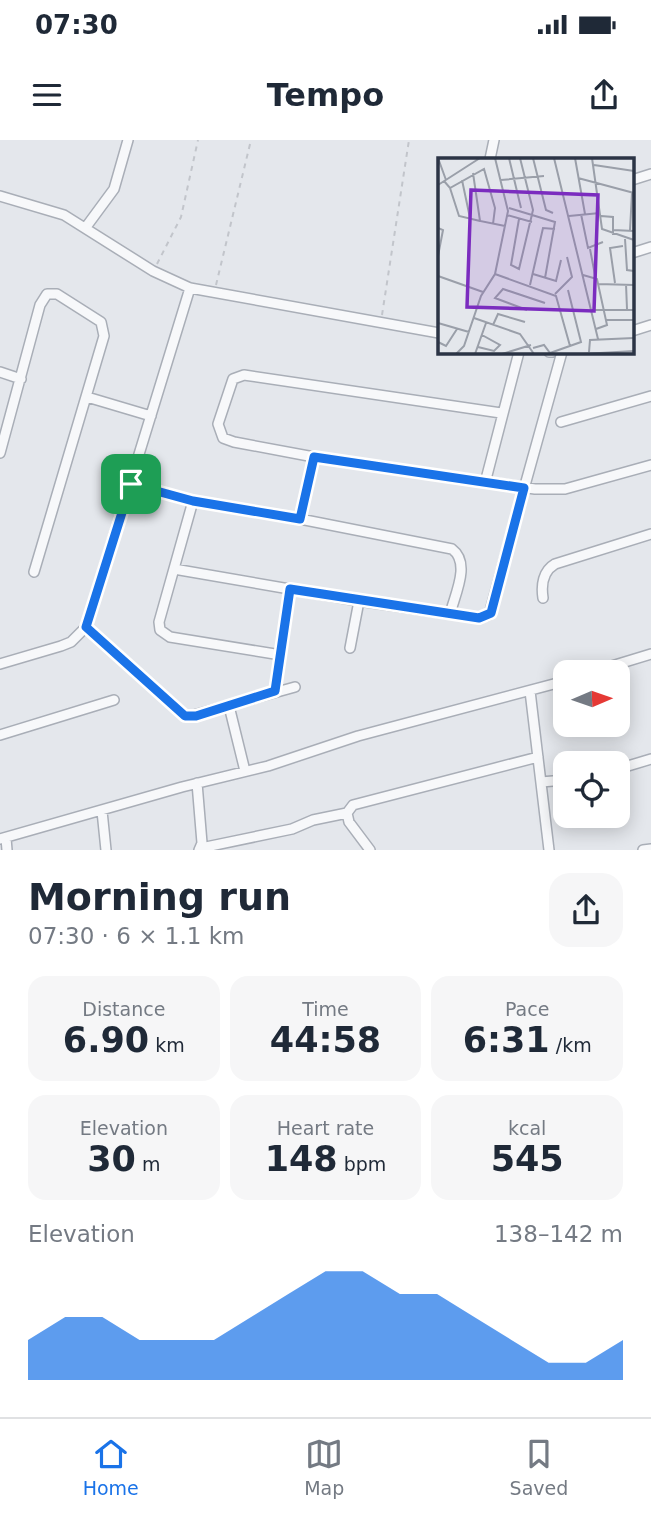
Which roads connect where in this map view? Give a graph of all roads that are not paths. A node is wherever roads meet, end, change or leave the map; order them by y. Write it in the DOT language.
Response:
graph roads {
  1 [pos="128,140"];
  2 [pos="494,140"];
  3 [pos="490,158"];
  4 [pos="651,174"];
  5 [pos="634,179"];
  6 [pos="0,196"];
  7 [pos="86,227"];
  8 [pos="651,247"];
  9 [pos="634,252"];
  10 [pos="190,288"];
  11 [pos="651,325"];
  12 [pos="634,330"];
  13 [pos="438,333"];
  14 [pos="518,354"];
  15 [pos="561,354"];
  16 [pos="0,372"];
  17 [pos="21,379"];
  18 [pos="651,396"];
  19 [pos="87,397"];
  20 [pos="502,414"];
  21 [pos="151,416"];
  22 [pos="561,422"];
  23 [pos="0,453"];
  24 [pos="314,457"];
  25 [pos="651,464"];
  26 [pos="485,483"];
  27 [pos="131,484"];
  28 [pos="524,488"];
  29 [pos="193,501"];
  30 [pos="300,519"];
  31 [pos="651,534"];
  32 [pos="174,569"];
  33 [pos="34,572"];
  34 [pos="290,589"];
  35 [pos="543,598"];
  36 [pos="359,601"];
  37 [pos="450,614"];
  38 [pos="86,627"];
  39 [pos="350,648"];
  40 [pos="651,654"];
  41 [pos="281,655"];
  42 [pos="630,660"];
  43 [pos="0,664"];
  44 [pos="553,684"];
  45 [pos="295,687"];
  46 [pos="275,691"];
  47 [pos="530,691"];
  48 [pos="114,700"];
  49 [pos="229,706"];
  50 [pos="0,735"];
  51 [pos="538,757"];
  52 [pos="651,759"];
  53 [pos="630,765"];
  54 [pos="245,771"];
  55 [pos="553,781"];
  56 [pos="541,782"];
  57 [pos="197,783"];
  58 [pos="102,811"];
  59 [pos="347,813"];
  60 [pos="3,839"];
  61 [pos="200,849"];
  62 [pos="651,849"];
  63 [pos="7,850"];
  64 [pos="106,850"];
  65 [pos="370,850"];
  66 [pos="549,850"];
  67 [pos="643,850"];
  1 -- 7 [label="street"];
  2 -- 3 [label="street"];
  4 -- 5 [label="street"];
  6 -- 7 [label="street"];
  7 -- 10 [label="street"];
  8 -- 9 [label="street"];
  10 -- 13 [label="street"];
  10 -- 21 [label="street"];
  11 -- 12 [label="street"];
  14 -- 20 [label="street"];
  15 -- 28 [label="street"];
  16 -- 17 [label="street"];
  17 -- 19 [label="street"];
  17 -- 23 [label="street"];
  18 -- 22 [label="street"];
  19 -- 21 [label="street"];
  19 -- 33 [label="street"];
  20 -- 24 [label="street"];
  20 -- 26 [label="street"];
  21 -- 27 [label="street"];
  24 -- 26 [label="street"];
  24 -- 30 [label="street"];
  25 -- 28 [label="street"];
  26 -- 28 [label="street"];
  27 -- 29 [label="street"];
  27 -- 38 [label="street"];
  28 -- 37 [label="street"];
  29 -- 30 [label="street"];
  29 -- 32 [label="street"];
  30 -- 37 [label="street"];
  31 -- 35 [label="street"];
  32 -- 34 [label="street"];
  32 -- 41 [label="street"];
  34 -- 36 [label="street"];
  34 -- 41 [label="street"];
  36 -- 37 [label="street"];
  36 -- 39 [label="street"];
  38 -- 43 [label="street"];
  38 -- 49 [label="street"];
  40 -- 42 [label="street"];
  41 -- 46 [label="street"];
  44 -- 47 [label="street"];
  45 -- 46 [label="street"];
  46 -- 49 [label="street"];
  47 -- 51 [label="street"];
  47 -- 54 [label="street"];
  48 -- 50 [label="street"];
  49 -- 54 [label="street"];
  51 -- 56 [label="street"];
  51 -- 59 [label="street"];
  52 -- 53 [label="street"];
  54 -- 57 [label="street"];
  55 -- 56 [label="street"];
  56 -- 66 [label="street"];
  57 -- 58 [label="street"];
  57 -- 61 [label="street"];
  58 -- 60 [label="street"];
  58 -- 64 [label="street"];
  59 -- 61 [label="street"];
  59 -- 65 [label="street"];
  60 -- 63 [label="street"];
  62 -- 67 [label="street"];
}
